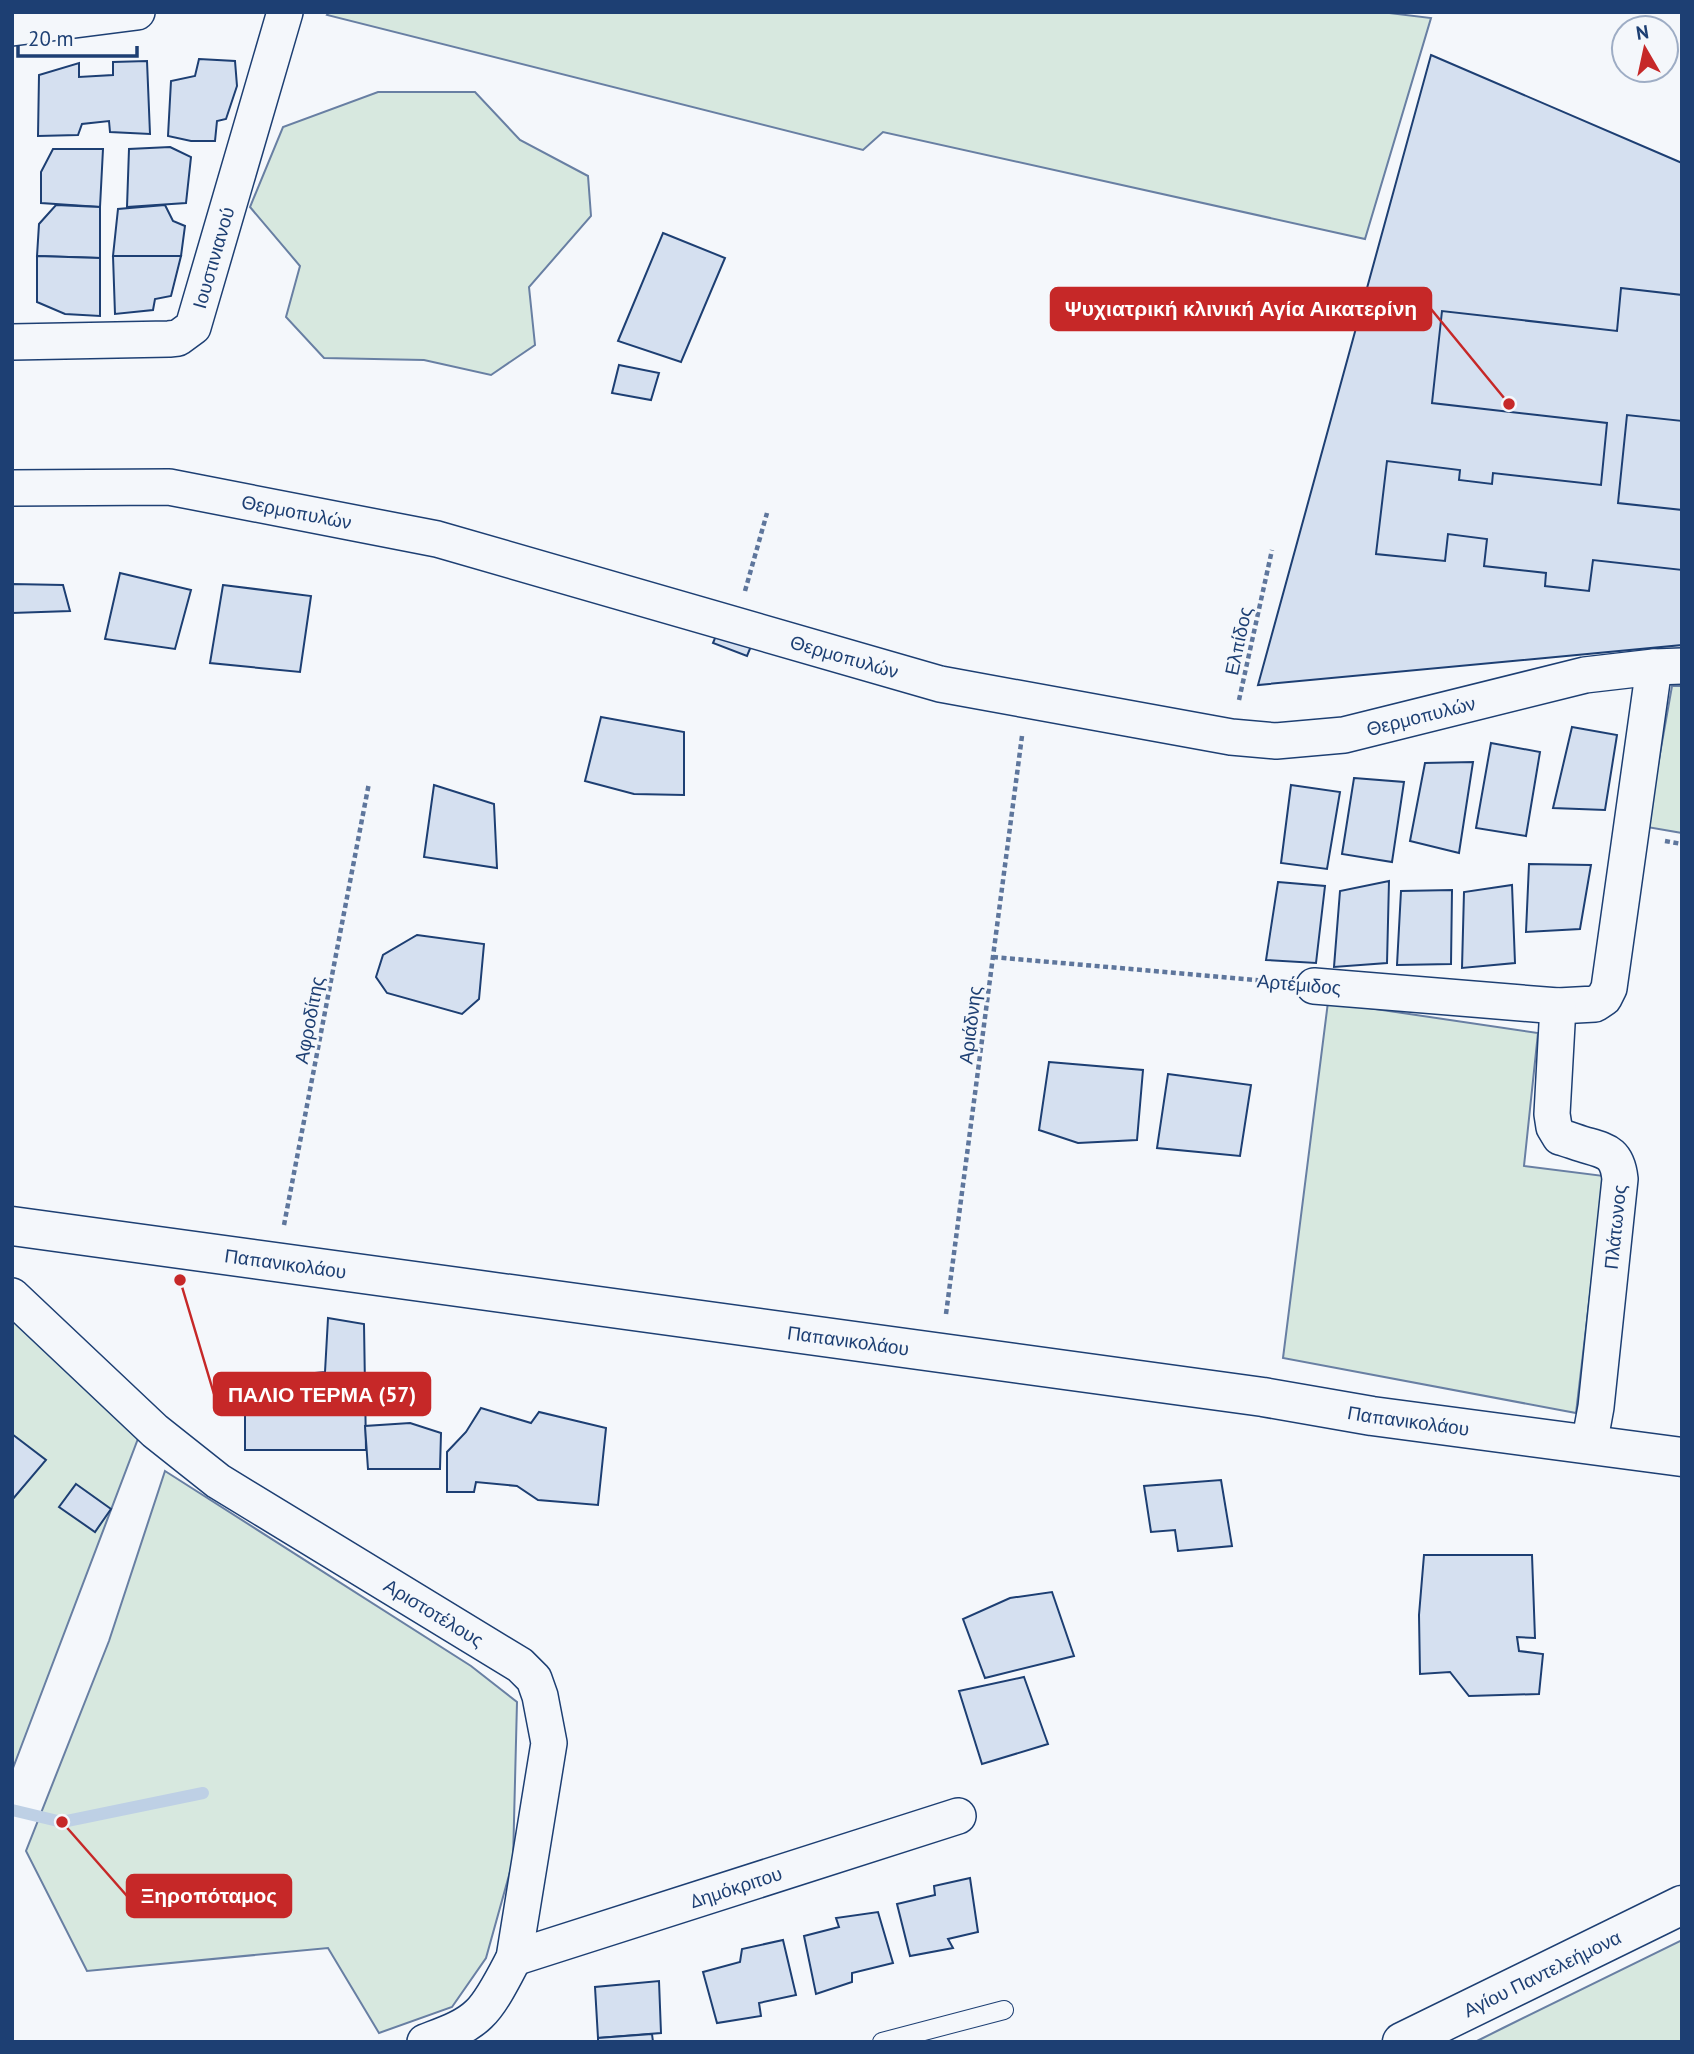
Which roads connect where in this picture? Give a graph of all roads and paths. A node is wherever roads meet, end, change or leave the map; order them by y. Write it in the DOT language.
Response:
graph roads {
  1 [pos="137,12"];
  2 [pos="285,12"];
  3 [pos="12,27"];
  4 [pos="12,342"];
  5 [pos="12,488"];
  6 [pos="767,513"];
  7 [pos="1272,550"];
  8 [pos="734,625"];
  9 [pos="1668,666"];
  10 [pos="1027,701"];
  11 [pos="1231,737"];
  12 [pos="369,783"];
  13 [pos="993,957"];
  14 [pos="1314,986"];
  15 [pos="1558,1006"];
  16 [pos="12,1226"];
  17 [pos="277,1262"];
  18 [pos="12,1296"];
  19 [pos="941,1353"];
  20 [pos="1590,1446"];
  21 [pos="1682,1457"];
  22 [pos="958,1816"];
  23 [pos="1682,1905"];
  24 [pos="514,1958"];
  25 [pos="1004,2010"];
  26 [pos="425,2042"];
  27 [pos="882,2042"];
  28 [pos="1402,2042"];
  1 -- 3 [label="street"];
  2 -- 4 [label="street, Ιουστινιανού"];
  5 -- 8 [label="street, Θερμοπυλών"];
  6 -- 8 [label="path"];
  7 -- 11 [label="path, Ελπίδος"];
  8 -- 10 [label="street, Θερμοπυλών"];
  9 -- 11 [label="street, Θερμοπυλών"];
  9 -- 15 [label="street, Αρτέμιδος"];
  10 -- 11 [label="street, Θερμοπυλών"];
  10 -- 13 [label="path, Αριάδνης"];
  12 -- 17 [label="path, Αφροδίτης"];
  13 -- 14 [label="path, Αρτέμιδος"];
  13 -- 19 [label="path, Αριάδνης"];
  14 -- 15 [label="street, Αρτέμιδος"];
  15 -- 20 [label="street, Πλάτωνος"];
  16 -- 17 [label="main road, Παπανικολάου"];
  17 -- 19 [label="main road, Παπανικολάου"];
  18 -- 24 [label="street, Αριστοτέλους"];
  19 -- 20 [label="main road, Παπανικολάου"];
  20 -- 21 [label="main road, Παπανικολάου"];
  22 -- 24 [label="street, Δημόκριτου"];
  23 -- 28 [label="main road, Αγίου Παντελεήμονα"];
  24 -- 26 [label="street, Αριστοτέλους"];
  25 -- 27 [label="lane"];
}
